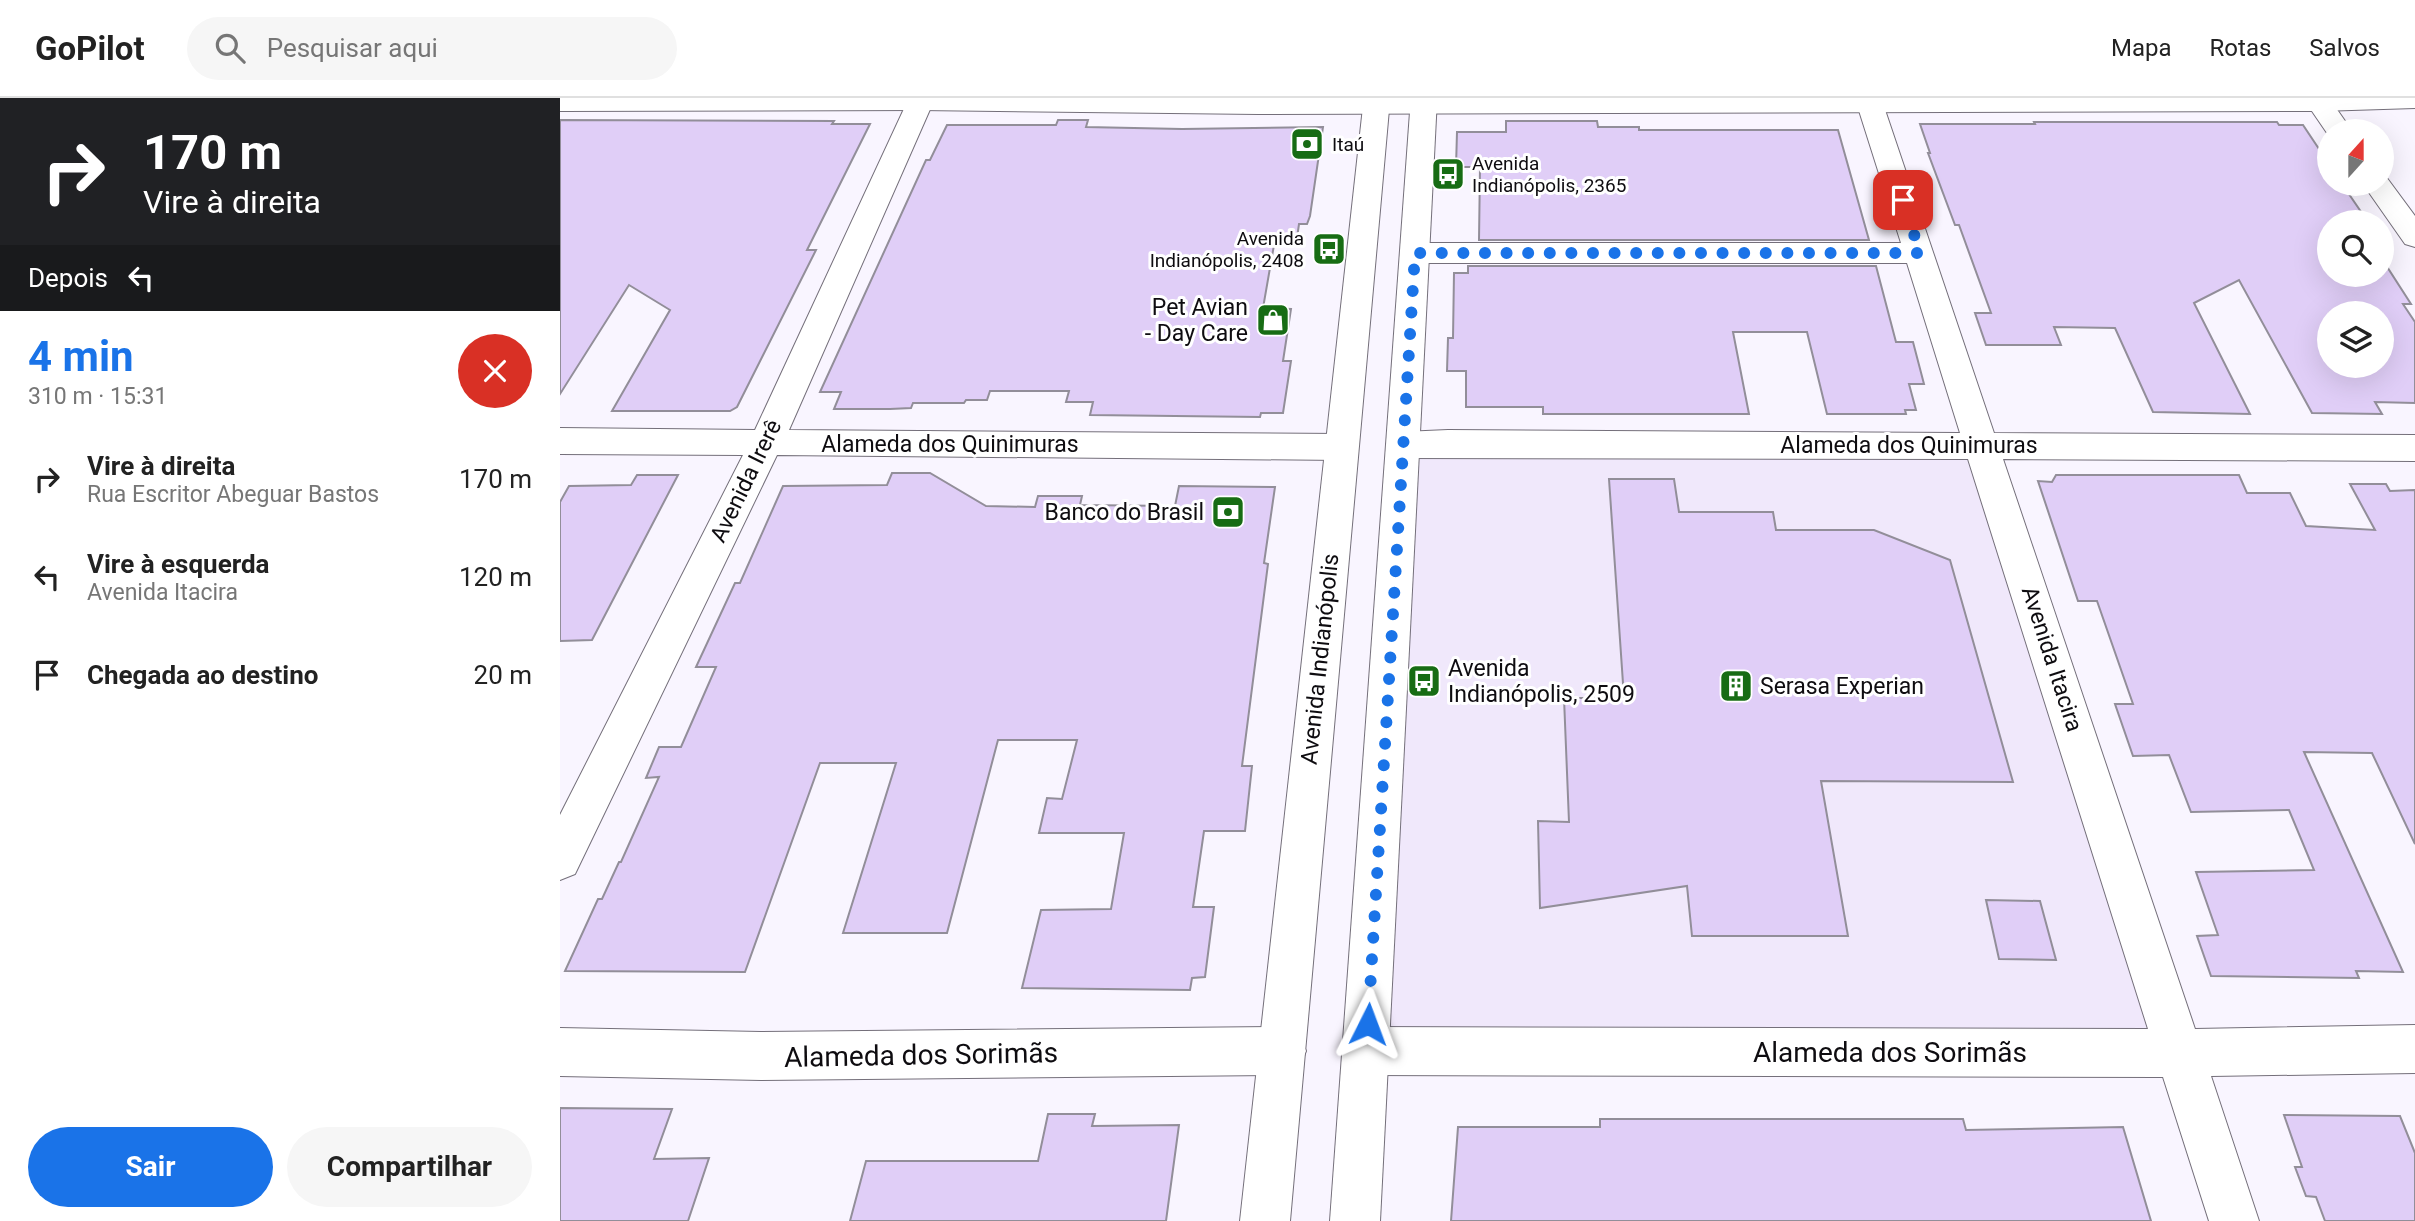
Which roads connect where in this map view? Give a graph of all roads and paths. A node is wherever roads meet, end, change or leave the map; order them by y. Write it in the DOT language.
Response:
graph roads {
  1 [pos="921,100"];
  2 [pos="2415,100"];
  3 [pos="1148,101"];
  4 [pos="1424,101"];
  5 [pos="1661,101"];
  6 [pos="1869,101"];
  7 [pos="2318,101"];
  8 [pos="1376,102"];
  9 [pos="560,103"];
  10 [pos="2331,119"];
  11 [pos="2386,196"];
  12 [pos="2415,237"];
  13 [pos="1415,253"];
  14 [pos="1920,253"];
  15 [pos="560,441"];
  16 [pos="766,443"];
  17 [pos="1402,445"];
  18 [pos="1981,445"];
  19 [pos="1341,447"];
  20 [pos="2415,448"];
  21 [pos="560,859"];
  22 [pos="2415,1049"];
  23 [pos="1282,1051"];
  24 [pos="1366,1051"];
  25 [pos="560,1052"];
  26 [pos="2181,1053"];
  27 [pos="1265,1221"];
  28 [pos="1356,1221"];
  29 [pos="2235,1221"];
  1 -- 3 [label="street"];
  1 -- 9 [label="street"];
  1 -- 16 [label="street, Avenida Irerê"];
  2 -- 7 [label="street"];
  3 -- 8 [label="street"];
  4 -- 5 [label="street"];
  4 -- 8 [label="street"];
  4 -- 13 [label="street"];
  5 -- 6 [label="street"];
  6 -- 7 [label="street"];
  6 -- 14 [label="street, Avenida Itacira"];
  7 -- 10 [label="street"];
  8 -- 19 [label="street, Avenida Indianópolis"];
  11 -- 12 [label="street"];
  13 -- 14 [label="street"];
  13 -- 17 [label="street"];
  14 -- 18 [label="street, Avenida Itacira"];
  15 -- 16 [label="street, Alameda dos Quinimuras"];
  16 -- 19 [label="street, Alameda dos Quinimuras"];
  16 -- 21 [label="street, Avenida Irerê"];
  17 -- 18 [label="street, Alameda dos Quinimuras"];
  17 -- 24 [label="street"];
  18 -- 20 [label="street, Alameda dos Quinimuras"];
  18 -- 26 [label="street, Avenida Itacira"];
  19 -- 23 [label="street, Avenida Indianópolis"];
  22 -- 26 [label="street, Alameda dos Sorimãs"];
  23 -- 25 [label="street, Alameda dos Sorimãs"];
  23 -- 27 [label="street, Avenida Indianópolis"];
  24 -- 26 [label="street, Alameda dos Sorimãs"];
  24 -- 28 [label="street"];
  26 -- 29 [label="street, Avenida Itacira"];
}
